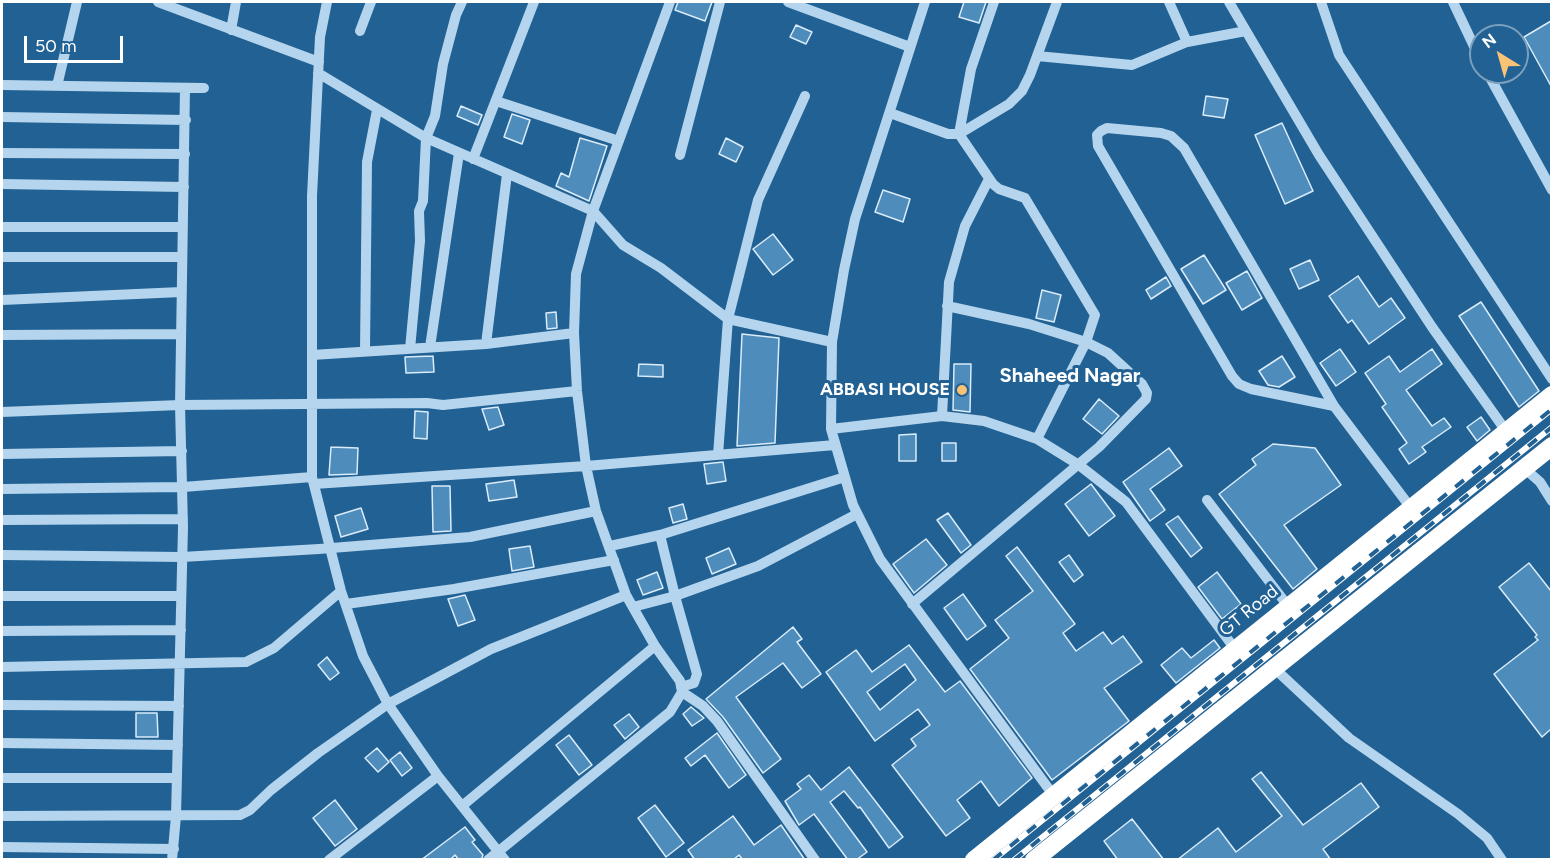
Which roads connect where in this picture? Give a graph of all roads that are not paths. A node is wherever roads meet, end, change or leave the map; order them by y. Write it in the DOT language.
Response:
graph roads {
  1 [pos="77,2"];
  2 [pos="158,2"];
  3 [pos="236,2"];
  4 [pos="327,2"];
  5 [pos="371,2"];
  6 [pos="462,2"];
  7 [pos="534,2"];
  8 [pos="670,2"];
  9 [pos="720,2"];
  10 [pos="788,2"];
  11 [pos="925,2"];
  12 [pos="994,2"];
  13 [pos="1057,2"];
  14 [pos="1169,2"];
  15 [pos="1229,2"];
  16 [pos="1320,2"];
  17 [pos="1453,2"];
  18 [pos="231,30"];
  19 [pos="360,31"];
  20 [pos="1246,31"];
  21 [pos="1469,36"];
  22 [pos="1187,42"];
  23 [pos="910,47"];
  24 [pos="1037,57"];
  25 [pos="318,67"];
  26 [pos="1494,84"];
  27 [pos="2,85"];
  28 [pos="57,86"];
  29 [pos="185,88"];
  30 [pos="204,88"];
  31 [pos="805,96"];
  32 [pos="496,101"];
  33 [pos="377,110"];
  34 [pos="890,113"];
  35 [pos="2,117"];
  36 [pos="186,120"];
  37 [pos="959,134"];
  38 [pos="426,138"];
  39 [pos="619,141"];
  40 [pos="2,153"];
  41 [pos="459,153"];
  42 [pos="185,154"];
  43 [pos="680,155"];
  44 [pos="473,159"];
  45 [pos="507,174"];
  46 [pos="989,179"];
  47 [pos="2,184"];
  48 [pos="184,187"];
  49 [pos="1551,190"];
  50 [pos="593,211"];
  51 [pos="2,227"];
  52 [pos="182,227"];
  53 [pos="2,257"];
  54 [pos="182,257"];
  55 [pos="181,292"];
  56 [pos="2,300"];
  57 [pos="947,306"];
  58 [pos="728,319"];
  59 [pos="574,333"];
  60 [pos="181,334"];
  61 [pos="2,335"];
  62 [pos="832,342"];
  63 [pos="1086,342"];
  64 [pos="486,344"];
  65 [pos="430,347"];
  66 [pos="410,349"];
  67 [pos="365,351"];
  68 [pos="312,355"];
  69 [pos="1551,379"];
  70 [pos="577,391"];
  71 [pos="1551,395"];
  72 [pos="312,404"];
  73 [pos="180,405"];
  74 [pos="1334,406"];
  75 [pos="2,412"];
  76 [pos="942,416"];
  77 [pos="831,429"];
  78 [pos="1506,431"];
  79 [pos="1037,439"];
  80 [pos="835,445"];
  81 [pos="1551,446"];
  82 [pos="182,451"];
  83 [pos="2,454"];
  84 [pos="718,455"];
  85 [pos="1079,465"];
  86 [pos="586,466"];
  87 [pos="1524,468"];
  88 [pos="845,477"];
  89 [pos="313,481"];
  90 [pos="183,487"];
  91 [pos="2,489"];
  92 [pos="1207,500"];
  93 [pos="1551,501"];
  94 [pos="1411,508"];
  95 [pos="596,511"];
  96 [pos="857,514"];
  97 [pos="183,519"];
  98 [pos="2,520"];
  99 [pos="660,535"];
  100 [pos="610,546"];
  101 [pos="330,548"];
  102 [pos="2,555"];
  103 [pos="182,557"];
  104 [pos="614,560"];
  105 [pos="340,591"];
  106 [pos="626,595"];
  107 [pos="2,596"];
  108 [pos="181,596"];
  109 [pos="675,596"];
  110 [pos="346,604"];
  111 [pos="912,604"];
  112 [pos="1288,606"];
  113 [pos="633,607"];
  114 [pos="181,630"];
  115 [pos="2,631"];
  116 [pos="655,646"];
  117 [pos="1235,649"];
  118 [pos="180,665"];
  119 [pos="2,667"];
  120 [pos="1274,668"];
  121 [pos="682,690"];
  122 [pos="388,704"];
  123 [pos="2,705"];
  124 [pos="179,706"];
  125 [pos="2,743"];
  126 [pos="178,745"];
  127 [pos="438,776"];
  128 [pos="2,778"];
  129 [pos="177,778"];
  130 [pos="1054,796"];
  131 [pos="462,806"];
  132 [pos="2,816"];
  133 [pos="176,816"];
  134 [pos="2,847"];
  135 [pos="173,854"];
  136 [pos="501,855"];
  137 [pos="329,860"];
  138 [pos="488,860"];
  139 [pos="815,860"];
  140 [pos="974,860"];
  141 [pos="1034,860"];
  142 [pos="1502,860"];
  1 -- 28 [label="street"];
  2 -- 18 [label="street"];
  3 -- 18 [label="street"];
  4 -- 25 [label="street"];
  5 -- 19 [label="street"];
  6 -- 38 [label="street"];
  7 -- 32 [label="street"];
  8 -- 39 [label="street"];
  9 -- 43 [label="street"];
  10 -- 23 [label="street"];
  11 -- 23 [label="street"];
  12 -- 37 [label="street"];
  13 -- 24 [label="street"];
  14 -- 22 [label="street"];
  15 -- 20 [label="street"];
  16 -- 69 [label="street"];
  17 -- 21 [label="street"];
  18 -- 25 [label="street"];
  20 -- 22 [label="street"];
  20 -- 78 [label="street"];
  22 -- 24 [label="street"];
  23 -- 34 [label="street"];
  24 -- 37 [label="street"];
  25 -- 33 [label="street"];
  25 -- 68 [label="street"];
  26 -- 49 [label="street"];
  27 -- 28 [label="street"];
  28 -- 29 [label="street"];
  29 -- 30 [label="street"];
  29 -- 36 [label="street"];
  31 -- 58 [label="street"];
  32 -- 39 [label="street"];
  32 -- 44 [label="street"];
  33 -- 38 [label="street"];
  33 -- 67 [label="street"];
  34 -- 37 [label="street"];
  34 -- 62 [label="street"];
  35 -- 36 [label="street"];
  36 -- 42 [label="street"];
  37 -- 46 [label="street"];
  38 -- 41 [label="street"];
  38 -- 66 [label="street"];
  39 -- 50 [label="street"];
  40 -- 42 [label="street"];
  41 -- 44 [label="street"];
  41 -- 65 [label="street"];
  42 -- 48 [label="street"];
  44 -- 45 [label="street"];
  45 -- 50 [label="street"];
  45 -- 64 [label="street"];
  46 -- 57 [label="street"];
  46 -- 63 [label="street"];
  47 -- 48 [label="street"];
  48 -- 52 [label="street"];
  50 -- 58 [label="street"];
  50 -- 59 [label="street"];
  51 -- 52 [label="street"];
  52 -- 54 [label="street"];
  53 -- 54 [label="street"];
  54 -- 55 [label="street"];
  55 -- 56 [label="street"];
  55 -- 60 [label="street"];
  57 -- 63 [label="street"];
  57 -- 76 [label="street"];
  58 -- 62 [label="street"];
  58 -- 84 [label="street"];
  59 -- 64 [label="street"];
  59 -- 70 [label="street"];
  60 -- 61 [label="street"];
  60 -- 73 [label="street"];
  62 -- 77 [label="street"];
  63 -- 79 [label="street"];
  63 -- 85 [label="street"];
  64 -- 65 [label="street"];
  65 -- 66 [label="street"];
  66 -- 67 [label="street"];
  67 -- 68 [label="street"];
  68 -- 72 [label="street"];
  70 -- 72 [label="street"];
  70 -- 86 [label="street"];
  71 -- 78 [label="highway, GT Road"];
  72 -- 73 [label="street"];
  72 -- 89 [label="street"];
  73 -- 75 [label="street"];
  73 -- 82 [label="street"];
  74 -- 74 [label="street"];
  74 -- 94 [label="street"];
  76 -- 77 [label="street"];
  76 -- 79 [label="street"];
  77 -- 80 [label="street"];
  78 -- 94 [label="highway, GT Road"];
  79 -- 85 [label="street"];
  80 -- 84 [label="street"];
  80 -- 88 [label="street"];
  81 -- 87 [label="highway"];
  82 -- 83 [label="street"];
  82 -- 90 [label="street"];
  84 -- 86 [label="street"];
  85 -- 111 [label="street"];
  85 -- 117 [label="street"];
  86 -- 89 [label="street"];
  86 -- 95 [label="street"];
  87 -- 93 [label="street"];
  87 -- 120 [label="highway"];
  88 -- 96 [label="street"];
  88 -- 99 [label="street"];
  89 -- 90 [label="street"];
  89 -- 101 [label="street"];
  90 -- 91 [label="street"];
  90 -- 97 [label="street"];
  92 -- 112 [label="street"];
  94 -- 112 [label="highway, GT Road"];
  95 -- 100 [label="street"];
  95 -- 101 [label="street"];
  96 -- 109 [label="street"];
  96 -- 111 [label="street"];
  97 -- 98 [label="street"];
  97 -- 103 [label="street"];
  99 -- 100 [label="street"];
  99 -- 109 [label="street"];
  100 -- 104 [label="street"];
  101 -- 103 [label="street"];
  101 -- 105 [label="street"];
  102 -- 103 [label="street"];
  103 -- 108 [label="street"];
  104 -- 106 [label="street"];
  104 -- 110 [label="street"];
  105 -- 110 [label="street"];
  105 -- 118 [label="street"];
  106 -- 113 [label="street"];
  106 -- 122 [label="street"];
  107 -- 108 [label="street"];
  108 -- 114 [label="street"];
  109 -- 113 [label="street"];
  109 -- 121 [label="street"];
  110 -- 122 [label="street"];
  111 -- 130 [label="street"];
  112 -- 117 [label="highway, GT Road"];
  113 -- 116 [label="street"];
  114 -- 115 [label="street"];
  114 -- 118 [label="street"];
  116 -- 121 [label="street"];
  116 -- 131 [label="street"];
  117 -- 130 [label="highway, GT Road"];
  118 -- 119 [label="street"];
  118 -- 124 [label="street"];
  120 -- 141 [label="highway"];
  120 -- 142 [label="street"];
  121 -- 136 [label="street"];
  121 -- 139 [label="street"];
  122 -- 127 [label="street"];
  122 -- 133 [label="street"];
  123 -- 124 [label="street"];
  124 -- 126 [label="street"];
  125 -- 126 [label="street"];
  126 -- 129 [label="street"];
  127 -- 131 [label="street"];
  127 -- 137 [label="street"];
  128 -- 129 [label="street"];
  129 -- 133 [label="street"];
  130 -- 140 [label="highway, GT Road"];
  131 -- 136 [label="street"];
  132 -- 133 [label="street"];
  133 -- 135 [label="street"];
  134 -- 135 [label="street"];
  136 -- 138 [label="street"];
}
